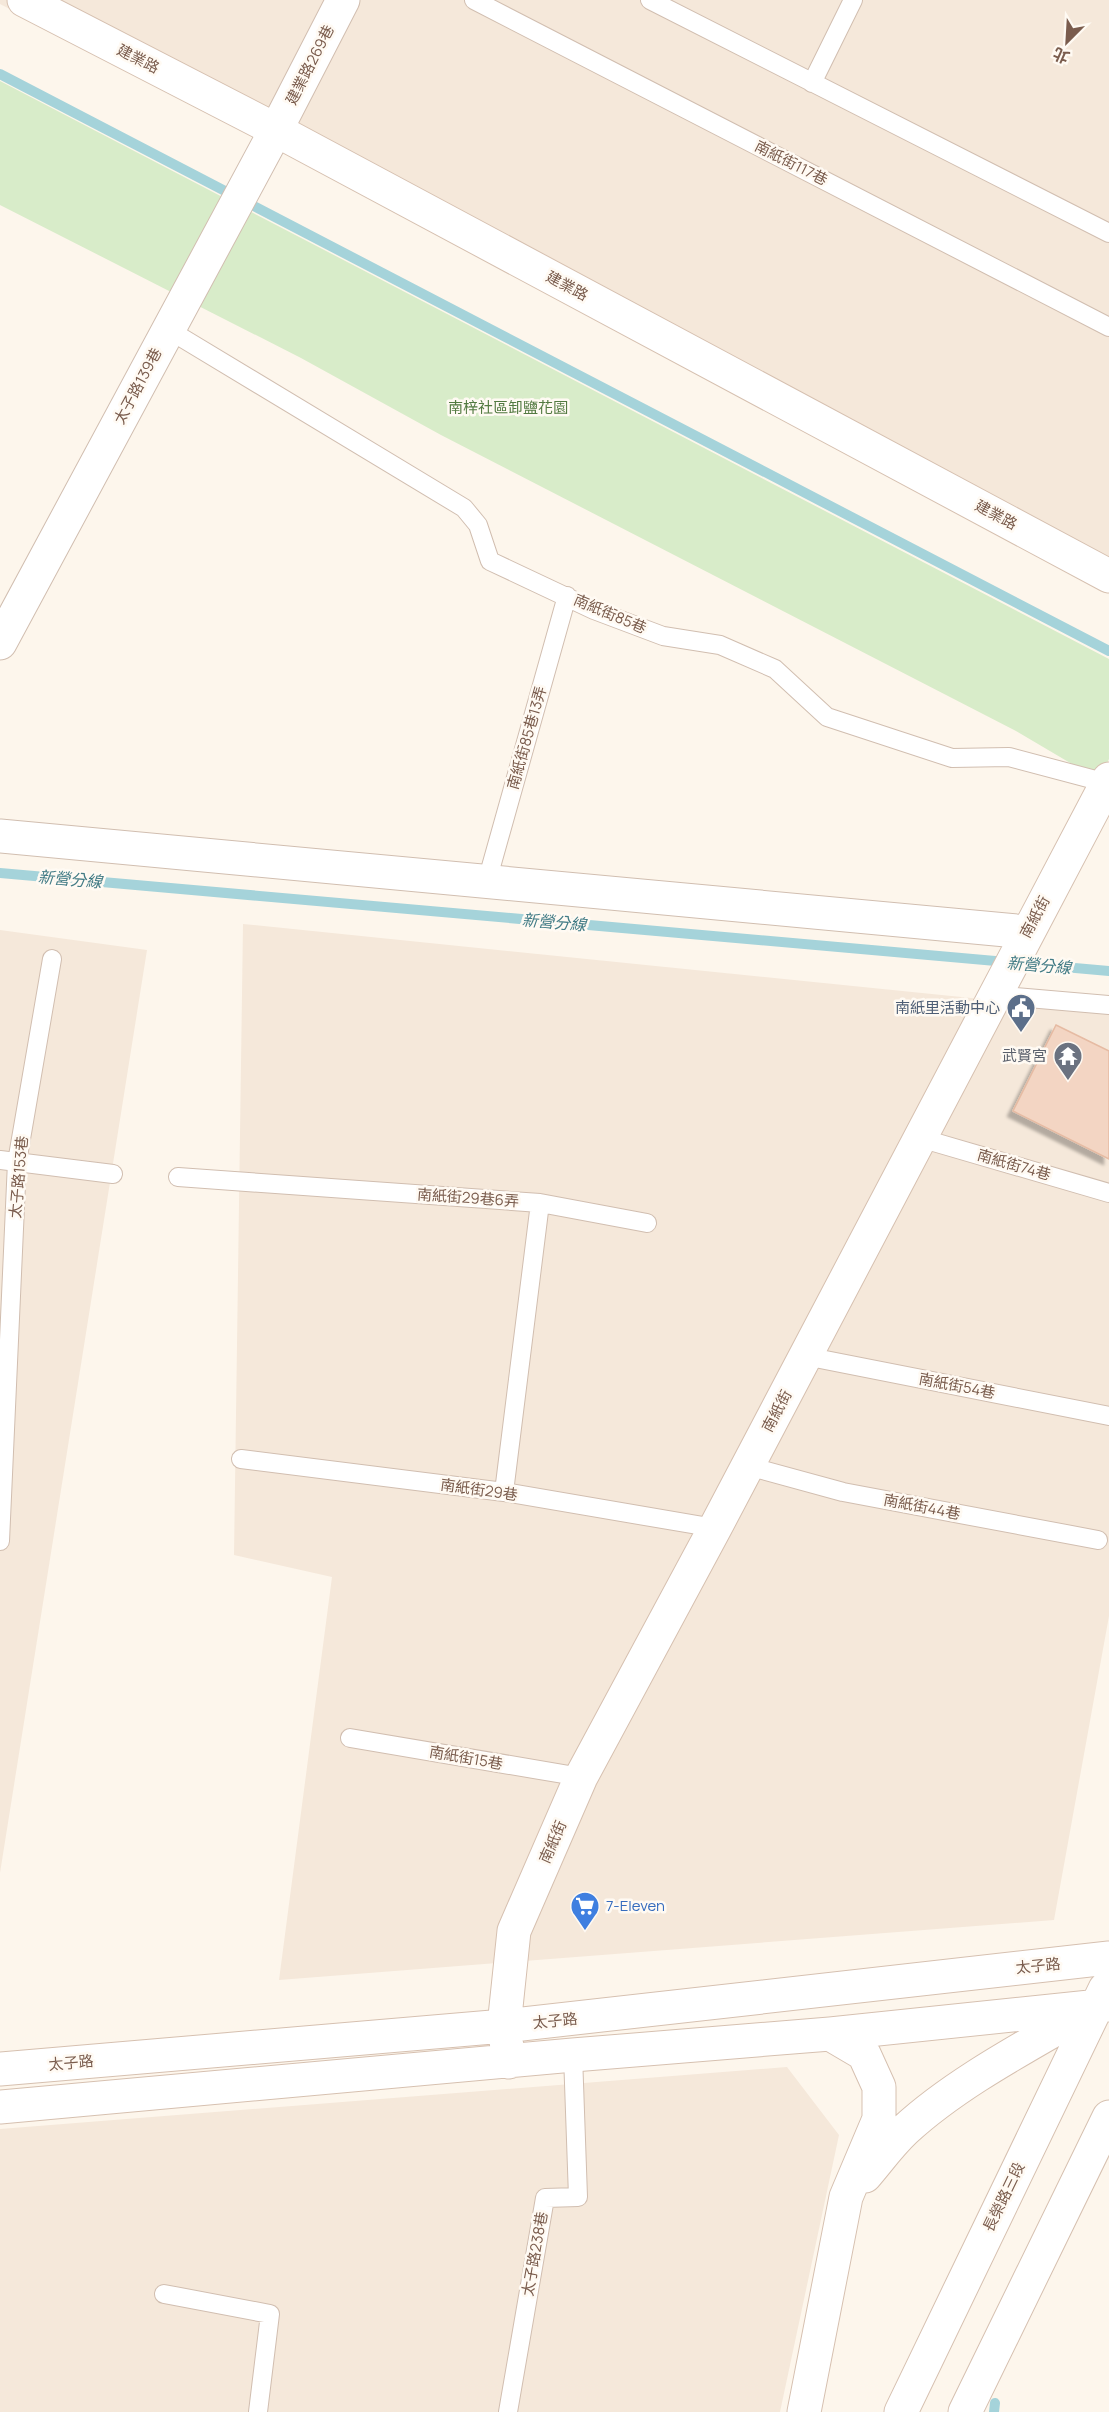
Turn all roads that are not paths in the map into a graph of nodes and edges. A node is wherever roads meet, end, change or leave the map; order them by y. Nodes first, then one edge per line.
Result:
1 (24, 0) edge
2 (343, 0) edge
3 (474, 0) edge
4 (650, 0) edge
5 (853, 0) edge
6 (812, 83) junction
7 (276, 130) junction
8 (1109, 233) edge
9 (1109, 327) edge
10 (169, 330) junction
11 (1109, 576) edge
12 (567, 596) junction
13 (0, 643) edge
14 (1108, 781) edge
15 (0, 836) edge
16 (487, 881) junction
17 (1027, 932) junction
18 (52, 959) dead end
19 (994, 995) junction
20 (1109, 1005) edge
21 (920, 1138) junction
22 (9, 1161) edge
23 (113, 1174) dead end
24 (178, 1177) dead end
25 (1109, 1193) edge
26 (540, 1203) junction
27 (647, 1223) dead end
28 (805, 1356) junction
29 (1109, 1416) edge
30 (241, 1459) dead end
31 (748, 1466) junction
32 (504, 1492) junction
33 (715, 1528) junction
34 (1098, 1540) dead end
35 (0, 1541) edge
36 (350, 1738) dead end
37 (581, 1777) junction
38 (1109, 1958) edge
39 (1105, 1998) edge
40 (504, 2026) junction
41 (831, 2034) junction
42 (573, 2055) junction
43 (509, 2062) junction
44 (0, 2069) edge
45 (0, 2107) edge
46 (1109, 2116) edge
47 (846, 2197) junction
48 (164, 2294) dead end
49 (258, 2412) edge
50 (508, 2412) edge
51 (804, 2412) edge
52 (901, 2412) edge
53 (965, 2412) edge

1 - 7 street, 建業路
2 - 7 street, 建業路269巷
3 - 9 lane, 南紙街117巷
4 - 6 lane
5 - 6 lane
6 - 8 lane
7 - 10 street, 太子路139巷
7 - 11 street, 建業路
10 - 12 lane, 南紙街85巷
10 - 13 street, 太子路139巷
12 - 14 lane, 南紙街85巷
12 - 16 lane, 南紙街85巷13弄
14 - 17 street, 南紙街
15 - 16 street
16 - 17 street
17 - 19 street, 南紙街
18 - 22 lane, 太子路153巷
19 - 20 lane
19 - 21 street, 南紙街
21 - 25 lane, 南紙街74巷
21 - 28 street, 南紙街
22 - 23 lane
22 - 35 lane, 太子路153巷
24 - 26 lane, 南紙街29巷6弄
26 - 27 lane
26 - 32 lane, 南紙街29巷6弄
28 - 29 lane, 南紙街54巷
28 - 31 street, 南紙街
30 - 32 lane, 南紙街29巷
31 - 33 street, 南紙街
31 - 34 lane, 南紙街44巷
32 - 33 lane, 南紙街29巷
33 - 37 street, 南紙街
36 - 37 lane, 南紙街15巷
37 - 40 street, 南紙街
38 - 40 street, 太子路
39 - 41 street
39 - 47 street
39 - 52 street, 長榮路三段
40 - 43 street, 南紙街
40 - 44 street, 太子路
41 - 42 street
41 - 47 street
42 - 43 street
42 - 50 lane, 太子路238巷
43 - 45 street
46 - 53 street
47 - 51 street
48 - 49 lane

